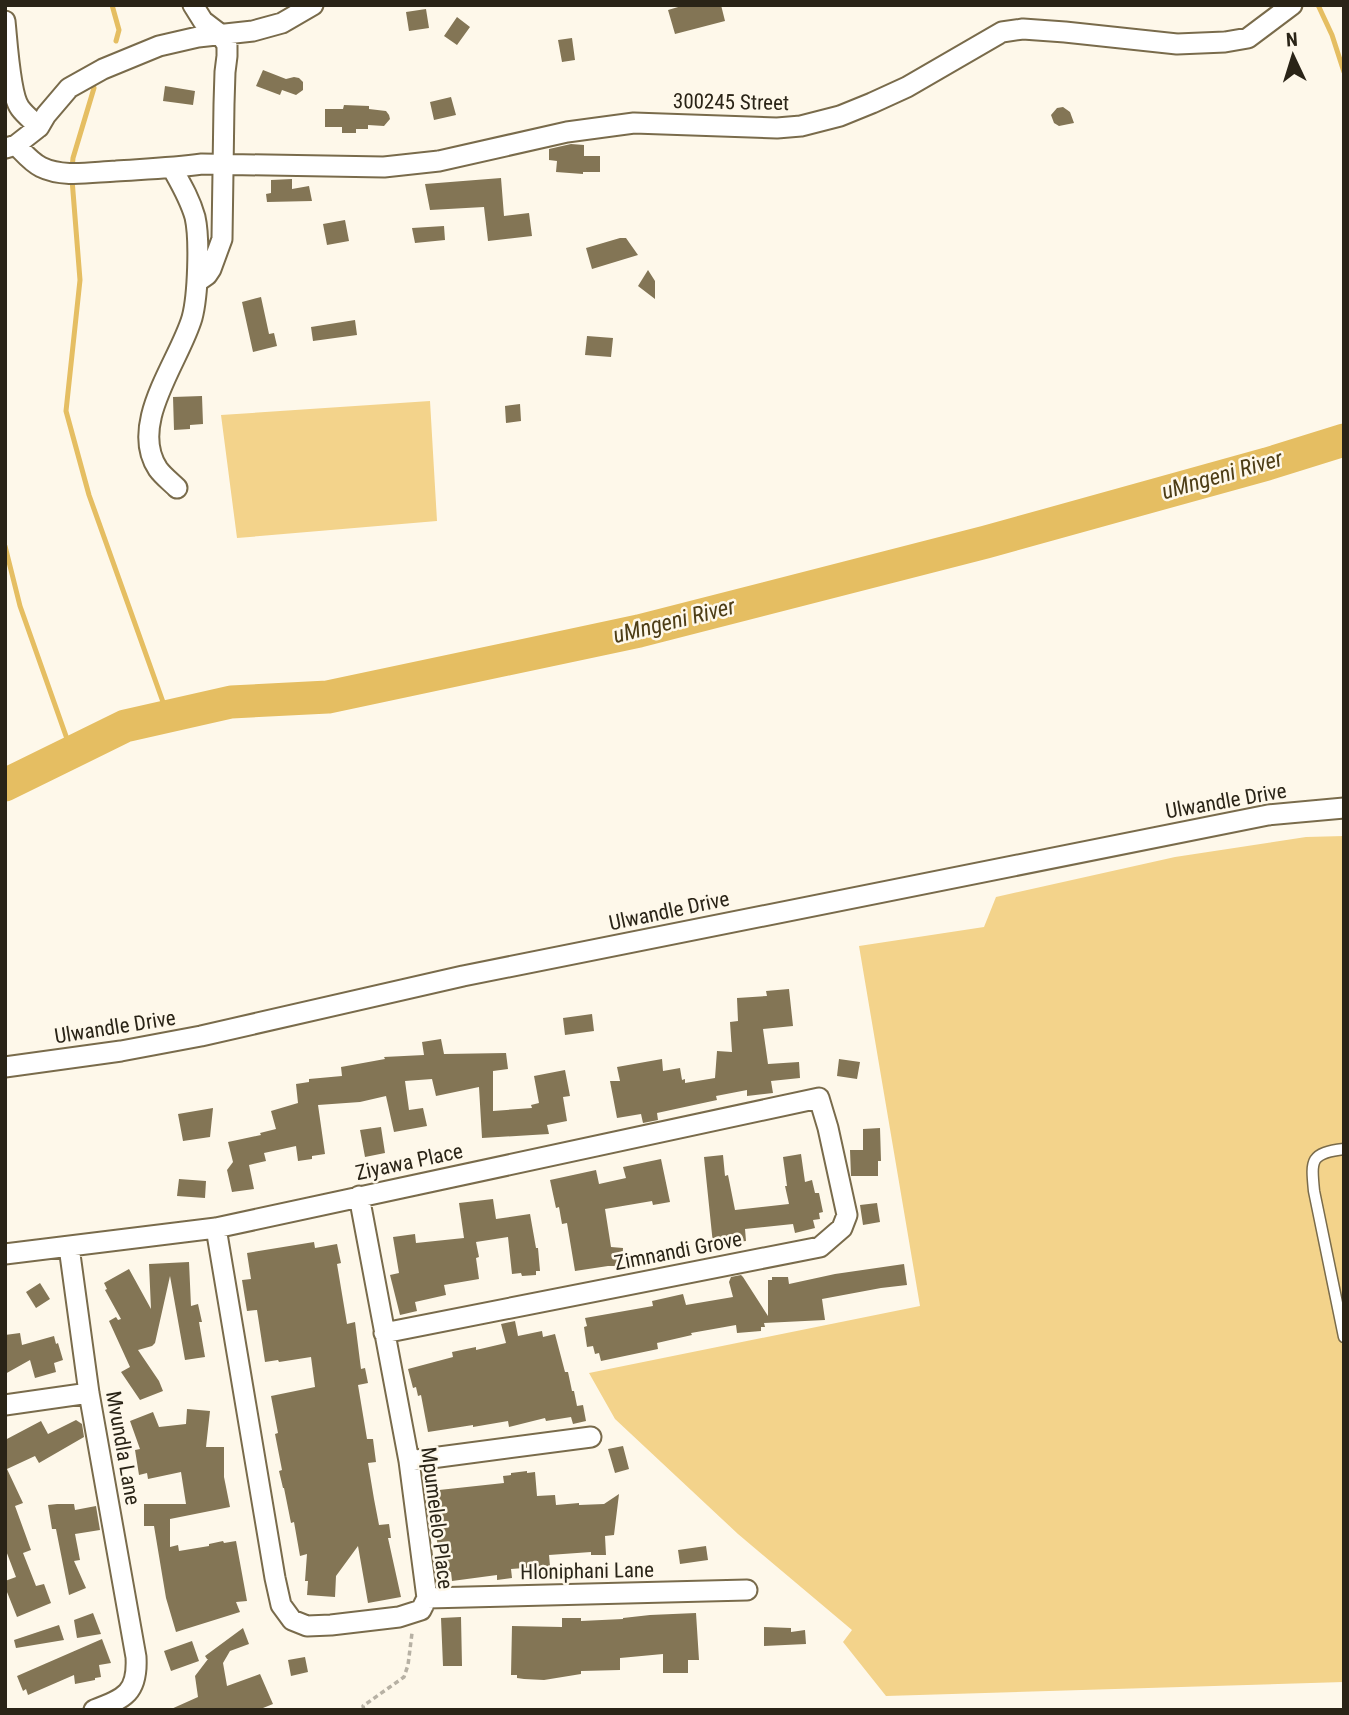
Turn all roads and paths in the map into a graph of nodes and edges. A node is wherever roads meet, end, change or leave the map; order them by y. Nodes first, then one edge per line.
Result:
1 (193, 5) edge
2 (313, 5) edge
3 (1292, 5) edge
4 (5, 21) edge
5 (220, 34) junction
6 (39, 127) junction
7 (11, 147) edge
8 (223, 165) junction
9 (173, 168) junction
10 (197, 282) junction
11 (177, 488) dead end
12 (1344, 808) edge
13 (5, 1067) edge
14 (819, 1097) joint
15 (1344, 1149) edge
16 (359, 1196) junction
17 (216, 1228) junction
18 (69, 1247) junction
19 (5, 1254) edge
20 (384, 1334) junction
21 (1344, 1337) edge
22 (89, 1393) junction
23 (5, 1405) edge
24 (592, 1437) dead end
25 (409, 1461) junction
26 (747, 1590) dead end
27 (421, 1605) junction
28 (94, 1710) edge
29 (364, 1710) edge

1 - 5 street
2 - 5 street
3 - 8 street, 300245 Street
4 - 6 street
5 - 6 street
5 - 8 street
6 - 7 street
7 - 9 street, 300245 Street
8 - 9 street, 300245 Street
8 - 10 street
9 - 10 street
10 - 11 street
12 - 13 street, Ulwandle Drive
14 - 16 street, Ziyawa Place
14 - 20 street, Zimnandi Grove
15 - 21 lane
16 - 17 street, Ziyawa Place
16 - 20 street, Mpumelelo Place
17 - 18 street, Ziyawa Place
17 - 27 street, Mpumelelo Place
18 - 19 street, Ziyawa Place
18 - 22 street, Mvundla Lane
20 - 25 street, Mpumelelo Place
22 - 23 street
22 - 28 street, Mvundla Lane
24 - 25 street
25 - 27 street, Mpumelelo Place
26 - 27 street, Hloniphani Lane
27 - 29 path

